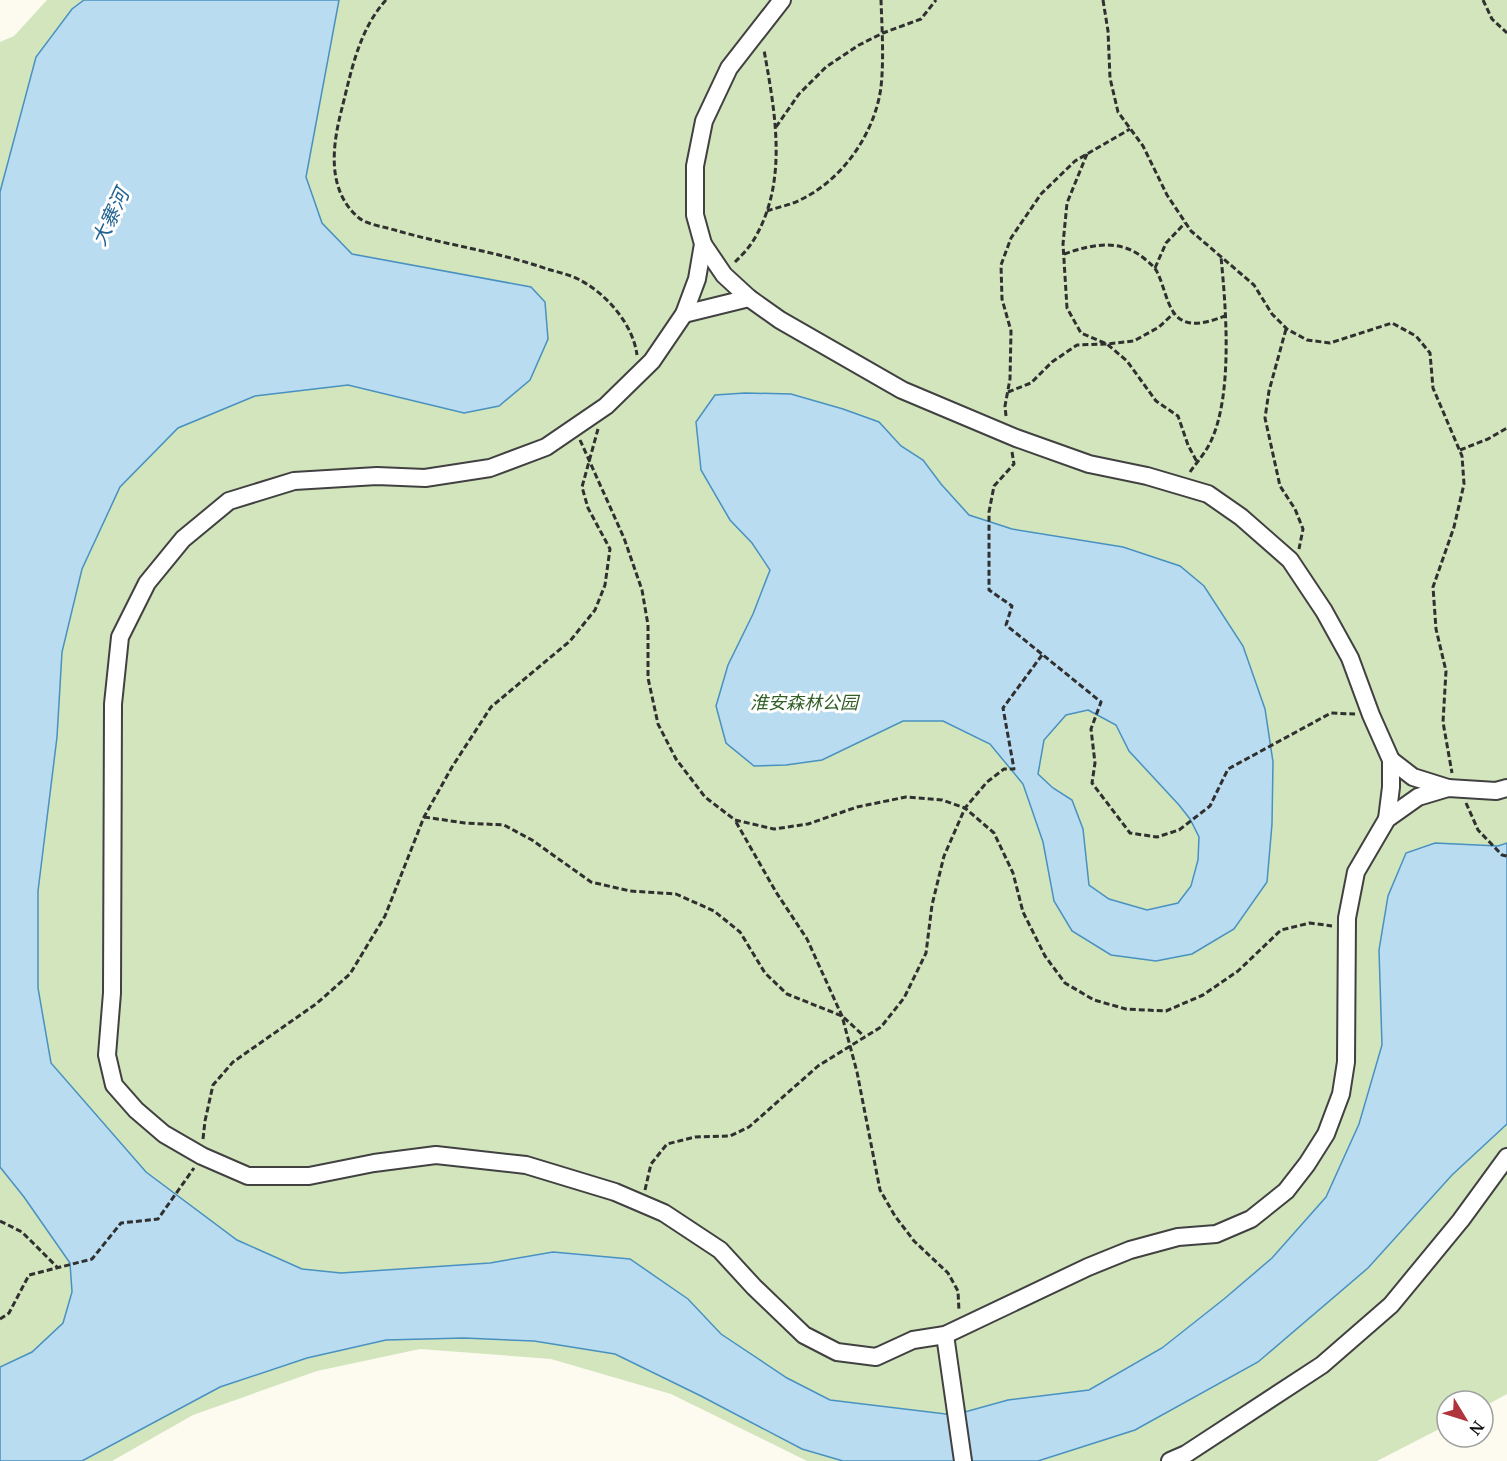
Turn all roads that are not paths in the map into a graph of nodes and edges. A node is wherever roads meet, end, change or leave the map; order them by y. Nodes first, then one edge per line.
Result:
1 (782, 0) edge
2 (703, 244) junction
3 (749, 298) junction
4 (684, 314) junction
5 (1391, 760) junction
6 (1454, 789) junction
7 (1507, 789) edge
8 (1387, 819) junction
9 (1507, 1157) edge
10 (945, 1335) junction
11 (963, 1461) edge
12 (1170, 1461) edge

1 - 2 street
2 - 3 street
2 - 4 street
3 - 4 street
3 - 5 street
4 - 10 street
5 - 6 street
5 - 8 street
6 - 7 street
6 - 8 street
8 - 10 street
9 - 12 street
10 - 11 street

